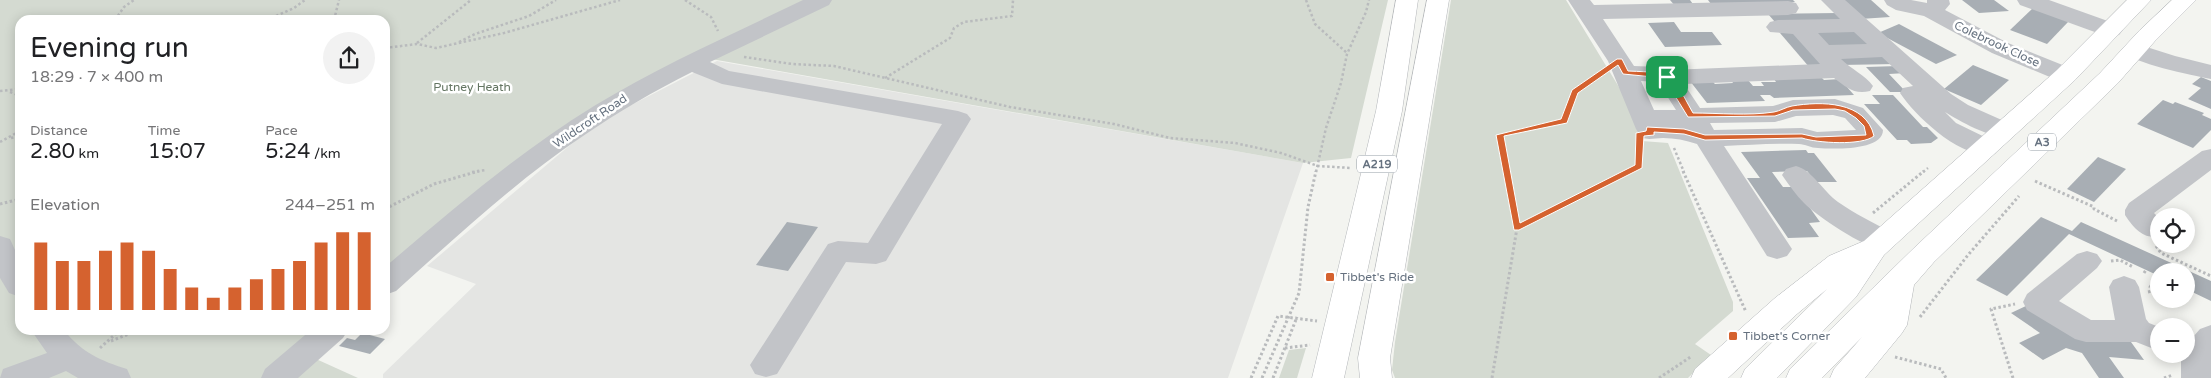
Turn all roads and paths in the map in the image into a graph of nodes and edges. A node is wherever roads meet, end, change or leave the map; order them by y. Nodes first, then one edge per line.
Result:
1 (134, 0) edge
2 (305, 0) edge
3 (339, 0) edge
4 (471, 0) edge
5 (556, 0) edge
6 (620, 0) edge
7 (685, 0) edge
8 (821, 0) edge
9 (1013, 0) edge
10 (1306, 0) edge
11 (1369, 0) edge
12 (1407, 0) edge
13 (1438, 0) edge
14 (1832, 0) edge
15 (1894, 0) edge
16 (2028, 0) edge
17 (2046, 0) edge
18 (2140, 0) edge
19 (2185, 0) edge
20 (1701, 5) edge
21 (1934, 5) edge
22 (1583, 6) edge
23 (118, 15) edge
24 (278, 15) edge
25 (335, 15) edge
26 (1789, 21) junction
27 (1851, 26) dead end
28 (2113, 28) junction
29 (456, 43) junction
30 (417, 44) junction
31 (390, 47) edge
32 (718, 50) junction
33 (2134, 50) junction
34 (1879, 51) dead end
35 (1822, 52) junction
36 (1347, 54) junction
37 (693, 63) junction
38 (1622, 67) junction
39 (1839, 71) junction
40 (2211, 72) edge
41 (2066, 75) junction
42 (1667, 77) junction
43 (885, 78) junction
44 (1861, 86) dead end
45 (15, 90) edge
46 (0, 91) edge
47 (7, 91) junction
48 (1912, 93) dead end
49 (15, 94) edge
50 (1775, 114) junction
51 (1691, 116) junction
52 (1648, 126) junction
53 (15, 134) edge
54 (1790, 136) junction
55 (15, 137) edge
56 (1705, 138) junction
57 (1995, 139) junction
58 (6, 140) junction
59 (0, 142) edge
60 (2211, 157) edge
61 (525, 166) junction
62 (1318, 166) junction
63 (1929, 167) dead end
64 (1351, 168) dead end
65 (1796, 174) dead end
66 (2041, 174) dead end
67 (2035, 181) junction
68 (2029, 186) dead end
69 (2023, 193) dead end
70 (15, 200) edge
71 (0, 204) edge
72 (390, 206) edge
73 (1516, 228) junction
74 (2150, 231) edge
75 (2150, 236) edge
76 (1871, 238) junction
77 (1777, 249) dead end
78 (2158, 253) edge
79 (2176, 253) edge
80 (2158, 257) dead end
81 (2, 258) edge
82 (2087, 261) dead end
83 (2131, 270) dead end
84 (2211, 276) edge
85 (15, 278) edge
86 (390, 280) edge
87 (1899, 284) junction
88 (2038, 302) junction
89 (1748, 315) dead end
90 (1290, 316) junction
91 (1297, 317) junction
92 (1917, 320) dead end
93 (1318, 321) dead end
94 (50, 335) edge
95 (126, 335) edge
96 (326, 335) edge
97 (2148, 335) edge
98 (108, 342) dead end
99 (1313, 345) dead end
100 (1285, 348) junction
101 (1894, 357) dead end
102 (68, 358) junction
103 (766, 366) dead end
104 (1700, 366) edge
105 (15, 378) edge
106 (115, 378) edge
107 (276, 378) edge
108 (1252, 378) edge
109 (1262, 378) edge
110 (1273, 378) edge
111 (1328, 378) edge
112 (1376, 378) edge
113 (1492, 378) edge
114 (1659, 378) edge
115 (1757, 378) edge
116 (1802, 378) edge
117 (1846, 378) edge
118 (1946, 378) edge
119 (2013, 378) edge

1 - 23 path
2 - 24 path
3 - 25 path
4 - 30 path
5 - 29 path
6 - 29 path
7 - 32 path
8 - 32 street, Wildcroft Road
9 - 43 path
10 - 36 path
11 - 36 path
12 - 111 main road, A219
13 - 112 main road, A219
14 - 57 street
15 - 21 street, Colebrook Close
16 - 28 street
17 - 28 street
18 - 28 main road, A3
19 - 33 main road, A3
20 - 22 street
20 - 26 street
21 - 41 street, Colebrook Close
22 - 38 street
26 - 27 street
26 - 35 street
28 - 41 main road, A3
29 - 30 path
30 - 31 path
32 - 37 street, Wildcroft Road
32 - 43 path
33 - 40 street
33 - 87 main road, A3
34 - 35 street
35 - 39 street
36 - 62 path
37 - 61 street, Wildcroft Road
37 - 103 street
38 - 42 street
38 - 52 street
38 - 73 path
39 - 42 street
39 - 44 street
41 - 57 main road, A3
42 - 51 street
43 - 62 path
45 - 47 path
46 - 47 path
47 - 49 path
48 - 57 street
50 - 51 street
50 - 54 street
50 - 54 street
51 - 52 street
51 - 56 street
52 - 56 street
52 - 73 path
52 - 89 path
53 - 58 path
54 - 56 street
55 - 58 path
56 - 77 street
57 - 76 main road, A3
58 - 59 path
60 - 74 street
61 - 72 path
61 - 86 street, Wildcroft Road
62 - 64 path
62 - 90 path
63 - 76 path
65 - 76 street
66 - 67 path
67 - 68 path
67 - 75 path
69 - 92 path
70 - 71 path
73 - 113 path
76 - 104 main road, A3
76 - 115 main road, A3
78 - 80 path
79 - 84 path
81 - 85 street
82 - 88 street
83 - 97 street
87 - 116 main road, A3
87 - 117 main road, A3
88 - 97 street
88 - 119 path
90 - 91 path
90 - 108 path
90 - 109 path
91 - 93 path
91 - 100 path
94 - 102 street
95 - 98 path
96 - 107 street
99 - 100 path
100 - 110 path
101 - 118 path
102 - 105 street
102 - 106 street
104 - 114 path

